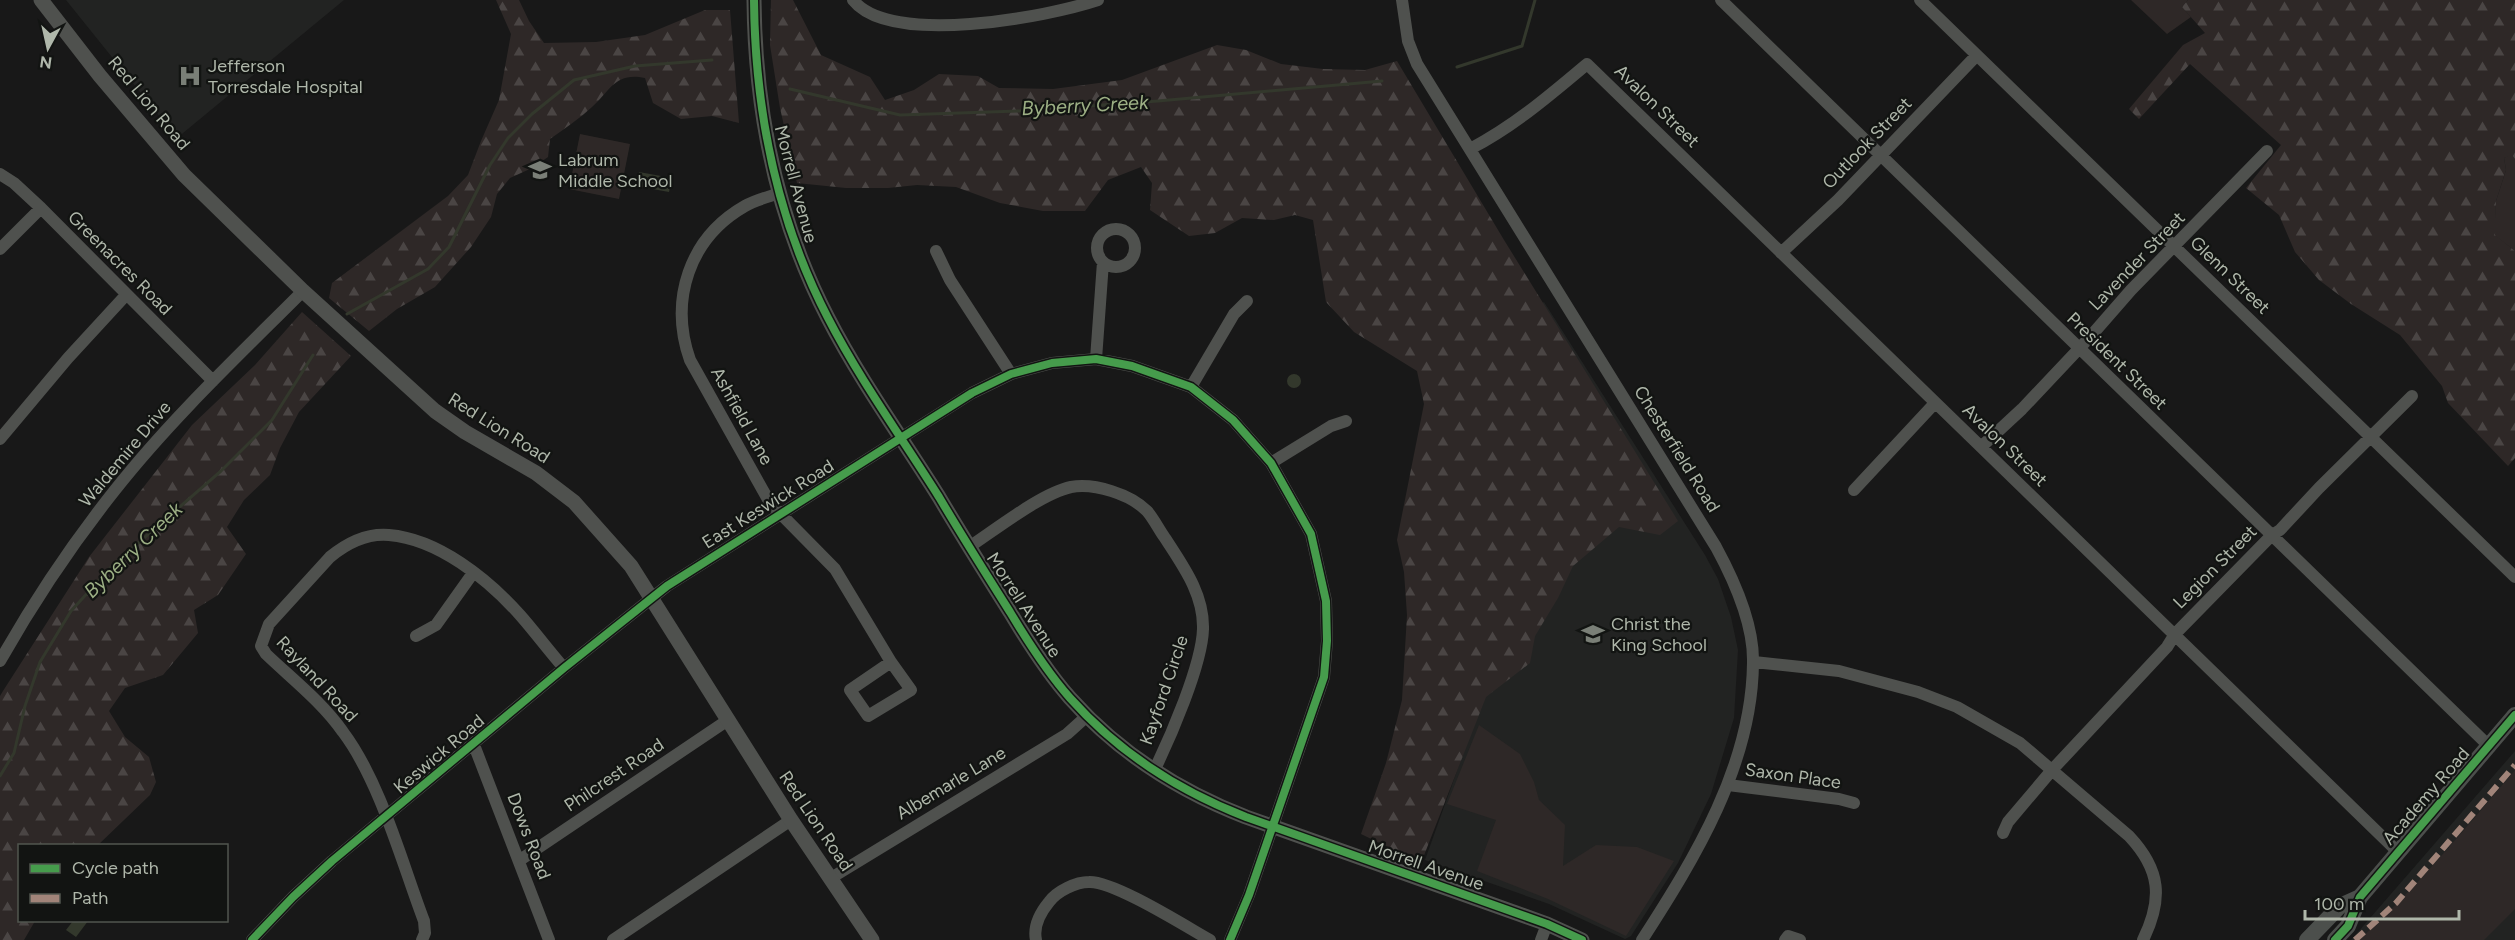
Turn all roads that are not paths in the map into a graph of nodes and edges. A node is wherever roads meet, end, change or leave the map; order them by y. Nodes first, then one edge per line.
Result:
1 (41, 0) edge
2 (754, 0) edge
3 (853, 0) edge
4 (1098, 0) edge
5 (1402, 0) edge
6 (1721, 0) edge
7 (1920, 0) edge
8 (1977, 55) junction
9 (1470, 149) junction
10 (2267, 151) dead end
11 (1879, 155) junction
12 (0, 174) edge
13 (780, 193) junction
14 (40, 208) junction
15 (2175, 247) junction
16 (0, 249) edge
17 (936, 251) dead end
18 (1781, 253) junction
19 (1103, 262) dead end
20 (303, 291) junction
21 (126, 295) junction
22 (1247, 301) dead end
23 (2078, 348) junction
24 (1096, 359) junction
25 (1011, 374) junction
26 (213, 381) junction
27 (1191, 387) junction
28 (2412, 396) dead end
29 (1935, 403) junction
30 (1346, 421) dead end
31 (2370, 436) junction
32 (902, 438) junction
33 (0, 439) edge
34 (1981, 447) junction
35 (1271, 463) junction
36 (1854, 490) dead end
37 (780, 515) junction
38 (2272, 535) junction
39 (969, 548) junction
40 (473, 573) junction
41 (2515, 577) edge
42 (651, 598) junction
43 (2175, 634) junction
44 (416, 636) dead end
45 (0, 661) edge
46 (891, 662) junction
47 (1754, 662) junction
48 (564, 668) junction
49 (2515, 715) edge
50 (1087, 716) junction
51 (728, 720) junction
52 (474, 745) junction
53 (2490, 747) junction
54 (2052, 770) junction
55 (1154, 771) junction
56 (1728, 785) junction
57 (1854, 803) dead end
58 (386, 818) junction
59 (791, 820) junction
60 (1272, 827) junction
61 (2002, 833) dead end
62 (2398, 852) junction
63 (520, 860) junction
64 (831, 878) junction
65 (2360, 897) junction
66 (1547, 924) junction
67 (252, 940) edge
68 (422, 940) edge
69 (549, 940) edge
70 (613, 940) edge
71 (872, 940) edge
72 (1036, 940) edge
73 (1210, 940) edge
74 (1230, 940) edge
75 (1541, 940) edge
76 (1582, 940) edge
77 (1642, 940) edge
78 (1785, 940) edge
79 (1800, 940) edge
80 (2143, 940) edge
81 (2307, 940) edge
82 (2335, 940) edge

1 - 20 street, Red Lion Road
2 - 13 street, Morrell Avenue
3 - 4 street
5 - 9 street, Chesterfield Road
6 - 11 street, President Street
7 - 8 street, Glenn Street
8 - 11 street, Outlook Street
8 - 15 street, Glenn Street
9 - 18 street, Avalon Street
9 - 47 street, Chesterfield Road
10 - 15 street, Lavender Street
11 - 18 street, Outlook Street
11 - 23 street, President Street
12 - 14 street, Greenacres Road
13 - 32 street, Morrell Avenue
13 - 37 street, Ashfield Lane
14 - 16 street
14 - 21 street, Greenacres Road
15 - 23 street, Lavender Street
15 - 31 street, Glenn Street
17 - 25 street
18 - 29 street, Avalon Street
19 - 24 street
20 - 26 street, Waldemire Drive
20 - 42 street, Red Lion Road
21 - 26 street, Greenacres Road
21 - 33 street
22 - 27 street
23 - 34 street, Lavender Street
23 - 38 street, President Street
24 - 25 street, East Keswick Road
24 - 27 street, East Keswick Road
25 - 32 street, East Keswick Road
26 - 45 street, Waldemire Drive
27 - 35 street, East Keswick Road
28 - 31 street, Legion Street
29 - 34 street, Avalon Street
29 - 36 street
30 - 35 street
31 - 38 street, Legion Street
31 - 41 street, Glenn Street
32 - 37 street, East Keswick Road
32 - 39 street, Morrell Avenue
34 - 43 street, Avalon Street
35 - 60 street, East Keswick Road
37 - 42 street, East Keswick Road
37 - 46 street, Ashfield Lane
38 - 43 street, Legion Street
38 - 53 street, President Street
39 - 50 street, Morrell Avenue
39 - 55 street, Kayford Circle
40 - 44 street
40 - 48 street
40 - 58 street, Rayland Road
42 - 48 street, Keswick Road
42 - 51 street, Red Lion Road
43 - 54 street, Legion Street
43 - 62 street, Avalon Street
46 - 46 street, Ashfield Lane
47 - 54 street
47 - 56 street, Chesterfield Road
48 - 52 street, Keswick Road
49 - 53 main road, Academy Road
50 - 55 street, Morrell Avenue
50 - 64 street, Albemarle Lane
51 - 59 street, Red Lion Road
51 - 63 street, Philcrest Road
52 - 58 street, Keswick Road
52 - 63 street, Dows Road
53 - 62 main road, Academy Road
54 - 61 street, Legion Street
54 - 80 street
55 - 60 street, Morrell Avenue
56 - 57 street, Saxon Place
56 - 77 street, Chesterfield Road
58 - 67 street, Keswick Road
58 - 68 street, Rayland Road
59 - 64 street, Red Lion Road
59 - 70 street
60 - 66 street, Morrell Avenue
60 - 74 street, East Keswick Road
62 - 65 main road, Academy Road
63 - 69 street, Dows Road
64 - 71 street, Red Lion Road
65 - 81 main road, Academy Road
65 - 82 main road, Academy Road
66 - 75 street
66 - 76 street, Morrell Avenue
72 - 73 street
78 - 79 street

